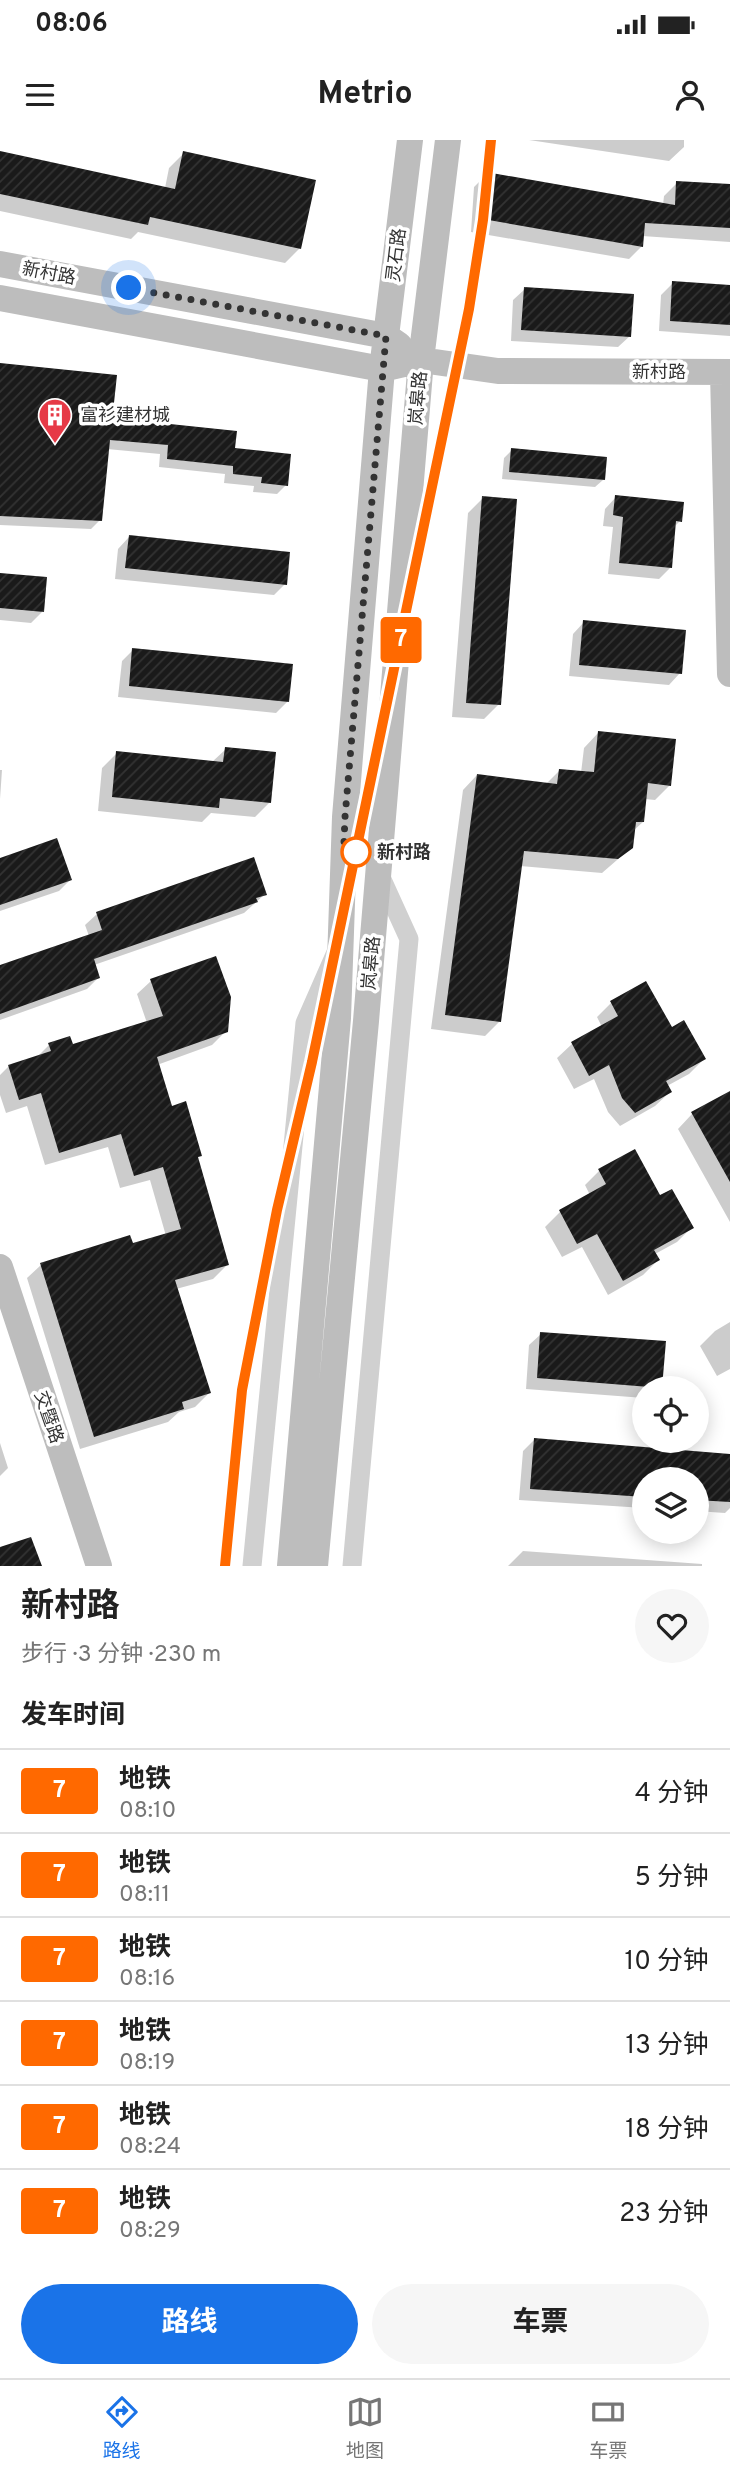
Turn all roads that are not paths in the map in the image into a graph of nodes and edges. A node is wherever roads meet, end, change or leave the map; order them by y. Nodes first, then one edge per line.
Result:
1 (410, 140) edge
2 (448, 140) edge
3 (0, 264) edge
4 (0, 298) edge
5 (386, 336) junction
6 (421, 360) junction
7 (382, 369) junction
8 (727, 372) edge
9 (730, 674) edge
10 (378, 872) junction
11 (340, 942) junction
12 (0, 1267) edge
13 (305, 1538) junction
14 (99, 1566) edge
15 (252, 1566) edge
16 (290, 1566) edge
17 (315, 1566) edge
18 (352, 1566) edge

1 - 5 main road, 灵石路
2 - 6 main road
3 - 5 main road, 新村路
4 - 7 main road, 新村路
5 - 6 main road, 新村路
5 - 7 main road, 灵石路
6 - 7 main road, 新村路
6 - 8 main road, 新村路
6 - 10 main road, 岚皋路
7 - 11 main road, 岚皋路
8 - 9 main road
10 - 13 main road, 岚皋路
10 - 18 street
11 - 13 main road, 岚皋路
11 - 15 street
12 - 14 main road, 交暨路
13 - 16 main road, 岚皋路
13 - 17 main road, 岚皋路

